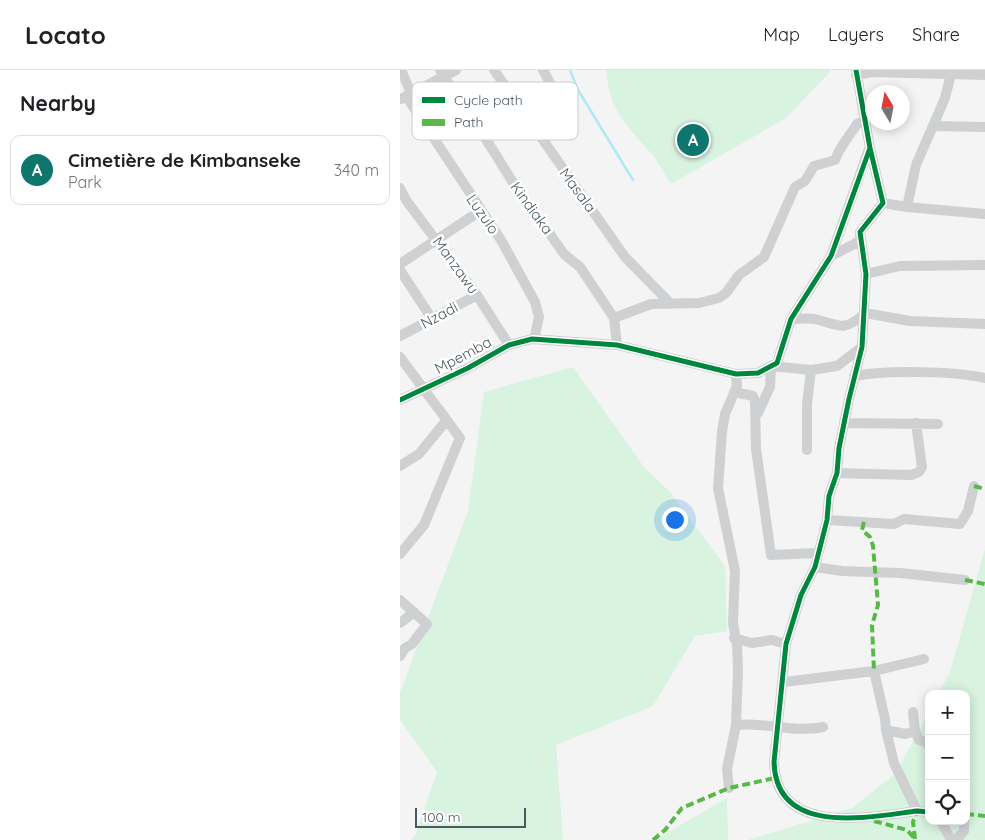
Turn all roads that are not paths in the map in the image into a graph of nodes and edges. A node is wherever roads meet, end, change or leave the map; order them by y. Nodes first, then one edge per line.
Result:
1 (401, 70) edge
2 (456, 70) edge
3 (494, 70) edge
4 (543, 70) edge
5 (856, 72) edge
6 (952, 72) edge
7 (442, 73) edge
8 (985, 75) edge
9 (428, 82) edge
10 (503, 82) edge
11 (549, 82) edge
12 (406, 96) edge
13 (865, 121) joint
14 (933, 126) junction
15 (985, 128) edge
16 (867, 130) edge
17 (434, 140) edge
18 (486, 140) edge
19 (544, 140) edge
20 (870, 148) junction
21 (400, 188) edge
22 (403, 201) edge
23 (883, 203) junction
24 (907, 207) junction
25 (480, 212) junction
26 (985, 214) edge
27 (860, 232) junction
28 (437, 240) junction
29 (830, 256) junction
30 (400, 264) edge
31 (985, 265) edge
32 (400, 270) edge
33 (866, 274) junction
34 (478, 295) junction
35 (670, 304) junction
36 (865, 313) junction
37 (614, 318) junction
38 (432, 319) junction
39 (791, 319) junction
40 (985, 324) edge
41 (400, 336) edge
42 (539, 339) junction
43 (509, 345) junction
44 (618, 345) junction
45 (862, 347) junction
46 (400, 357) edge
47 (771, 366) junction
48 (811, 370) junction
49 (736, 374) junction
50 (854, 376) junction
51 (985, 378) edge
52 (423, 390) junction
53 (734, 392) junction
54 (400, 400) edge
55 (757, 414) junction
56 (446, 421) junction
57 (844, 423) junction
58 (916, 423) junction
59 (938, 424) dead end
60 (807, 450) dead end
61 (400, 466) edge
62 (837, 473) junction
63 (974, 486) dead end
64 (827, 520) junction
65 (401, 552) edge
66 (817, 552) junction
67 (815, 567) junction
68 (965, 580) dead end
69 (400, 600) edge
70 (414, 612) junction
71 (400, 623) edge
72 (734, 638) junction
73 (786, 644) junction
74 (400, 656) edge
75 (924, 659) dead end
76 (874, 671) junction
77 (784, 682) junction
78 (913, 712) dead end
79 (736, 725) junction
80 (779, 726) junction
81 (823, 727) dead end
82 (886, 730) junction
83 (915, 731) junction
84 (925, 742) edge
85 (729, 788) dead end
86 (918, 811) junction
87 (925, 812) edge
88 (943, 825) edge
89 (964, 825) edge
90 (951, 840) edge
91 (956, 840) edge

1 - 12 street, Luzulo
2 - 7 street
3 - 10 street, Masala
4 - 11 street
5 - 6 street
5 - 13 street
6 - 8 street
6 - 14 street
7 - 9 street
13 - 35 street
14 - 15 street
14 - 24 street
16 - 20 street
17 - 25 street, Luzulo
18 - 37 street, Kindiaka
19 - 35 street, Masala
20 - 23 street
20 - 29 street
21 - 22 street, Manzawu
22 - 28 street, Manzawu
23 - 24 street
23 - 27 street
24 - 26 street
25 - 28 street
25 - 42 street, Luzulo
27 - 29 street
27 - 33 street
28 - 30 street
28 - 34 street, Manzawu
29 - 39 street
31 - 33 street
32 - 38 street
33 - 36 street
34 - 38 street, Nzadi
34 - 43 street, Manzawu
35 - 37 street
36 - 39 street
36 - 40 street
36 - 45 street
37 - 44 street, Kindiaka
38 - 41 street, Nzadi
39 - 47 street
42 - 43 street, Mpemba
42 - 44 street, Mpemba
43 - 52 street, Mpemba
44 - 49 street, Mpemba
45 - 48 street
45 - 50 street
46 - 52 street
47 - 48 street
47 - 49 street, Mpemba
47 - 55 street
48 - 60 street
49 - 53 street
50 - 51 street
50 - 57 street
52 - 54 street, Mpemba
52 - 56 street
53 - 55 street
53 - 72 street
55 - 66 street
56 - 61 street
56 - 65 street
57 - 58 street
57 - 62 street
58 - 59 street
58 - 62 street
62 - 64 street
63 - 64 street
64 - 66 street
66 - 67 street
67 - 68 street
67 - 73 street
69 - 70 street
70 - 71 street
70 - 74 street
72 - 73 street
72 - 79 street
73 - 77 street
75 - 76 street
76 - 77 street
76 - 82 street
77 - 80 street
78 - 83 street
79 - 80 street
79 - 85 street
80 - 81 street
80 - 86 street
82 - 83 street
82 - 86 street
83 - 84 street
86 - 87 street
88 - 90 street
89 - 91 street

